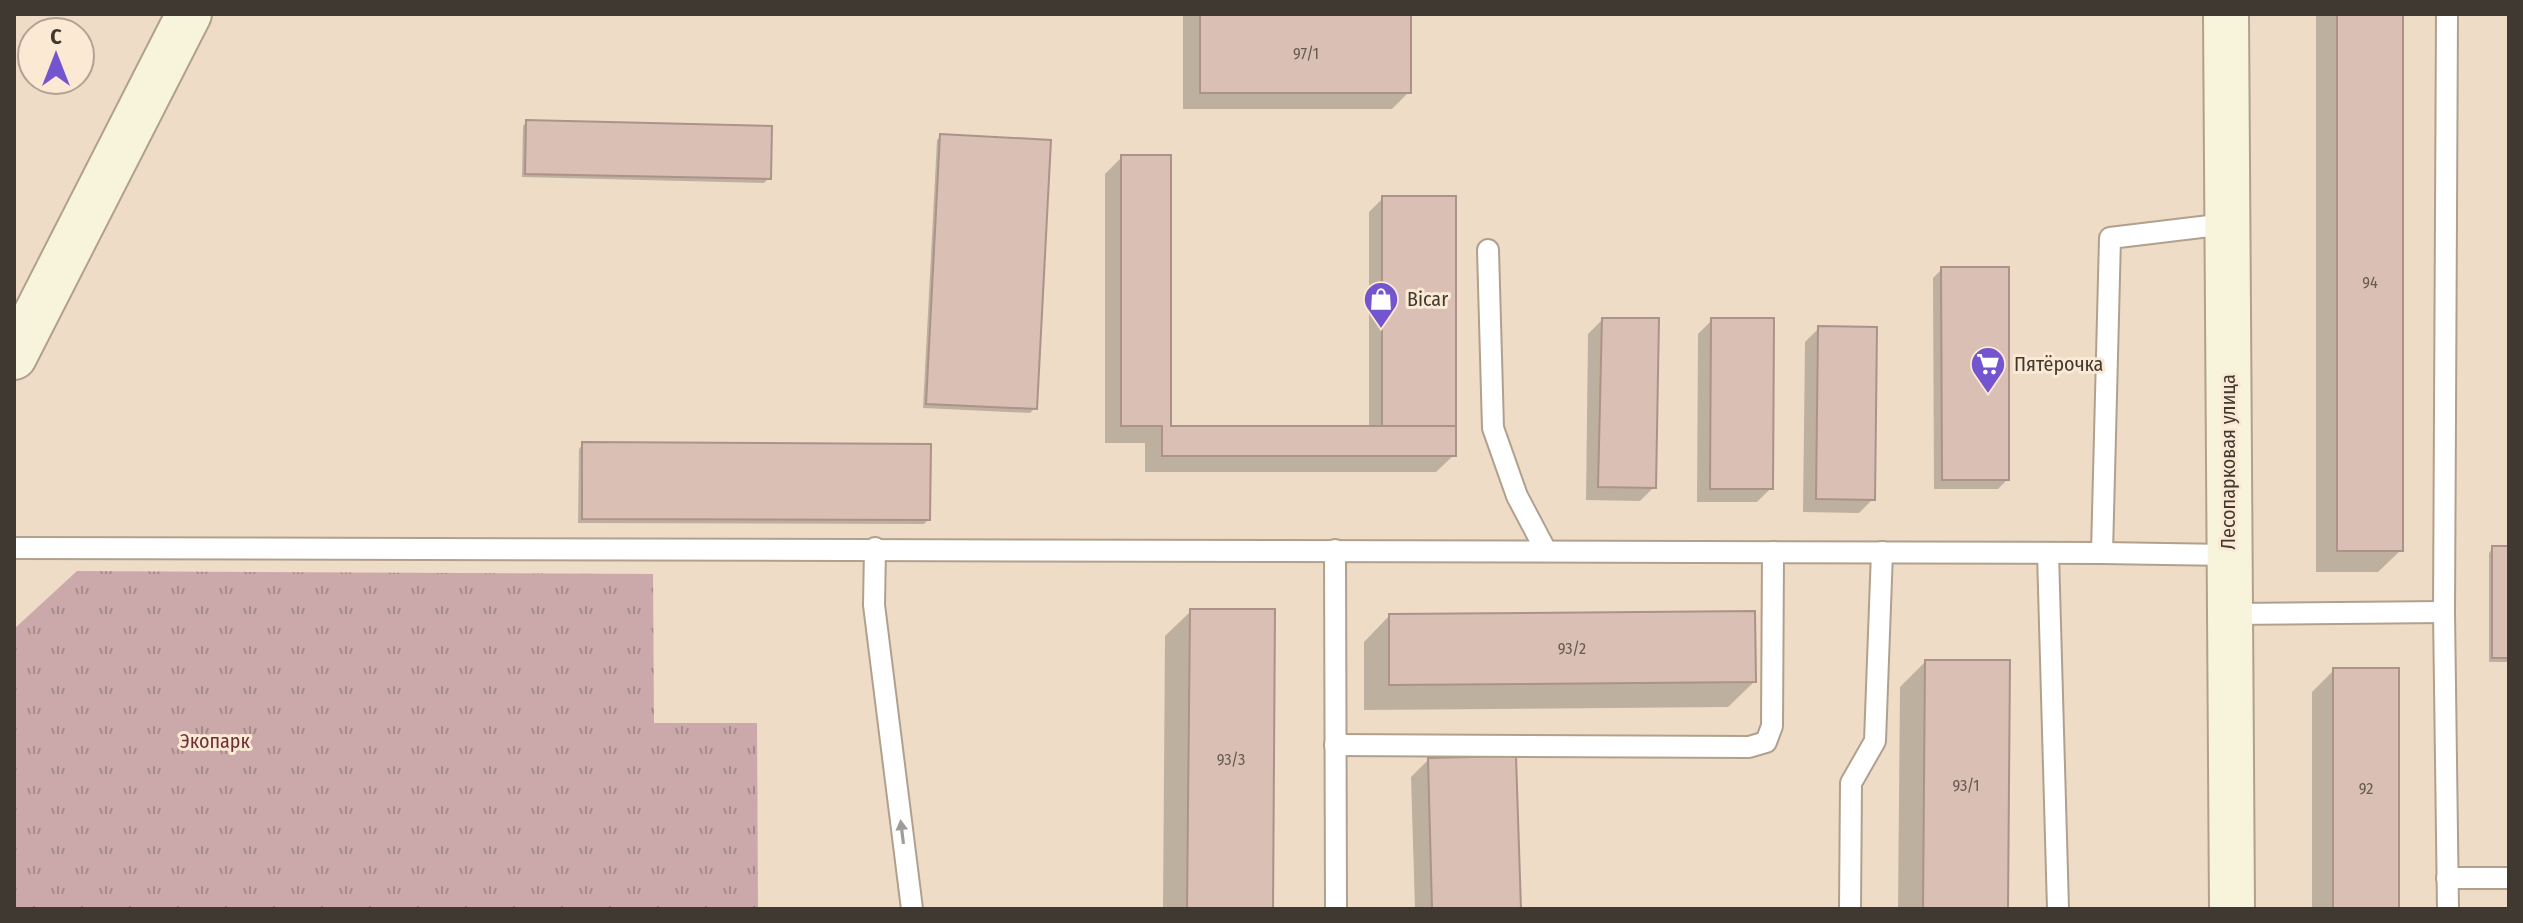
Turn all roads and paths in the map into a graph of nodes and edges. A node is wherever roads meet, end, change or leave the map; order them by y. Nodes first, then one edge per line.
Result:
1 (189, 14) edge
2 (2226, 14) edge
3 (2447, 14) edge
4 (2226, 224) junction
5 (1488, 250) dead end
6 (14, 357) edge
7 (14, 548) edge
8 (875, 548) junction
9 (1335, 550) junction
10 (1546, 551) junction
11 (1773, 552) junction
12 (1882, 552) junction
13 (2048, 553) junction
14 (2102, 553) junction
15 (2228, 555) junction
16 (2444, 612) junction
17 (2231, 614) junction
18 (1335, 745) junction
19 (2447, 878) junction
20 (2509, 878) edge
21 (912, 909) edge
22 (1336, 909) edge
23 (1850, 909) edge
24 (2058, 909) edge
25 (2232, 909) edge
26 (2448, 909) edge

1 - 6 main road
2 - 4 main road, Лесопарковая улица
3 - 16 lane
4 - 14 lane
4 - 15 main road, Лесопарковая улица
5 - 10 lane
7 - 8 lane
8 - 9 lane
21 -> 8 lane
9 - 10 lane
9 - 18 lane
10 - 11 lane
11 - 12 lane
11 - 18 lane
12 - 13 lane
12 - 23 lane
13 - 14 lane
13 - 24 lane
14 - 15 lane
15 - 17 main road, Лесопарковая улица
16 - 17 lane
16 - 19 lane
17 - 25 main road, Лесопарковая улица
18 - 22 lane
19 - 20 lane
19 - 26 lane

